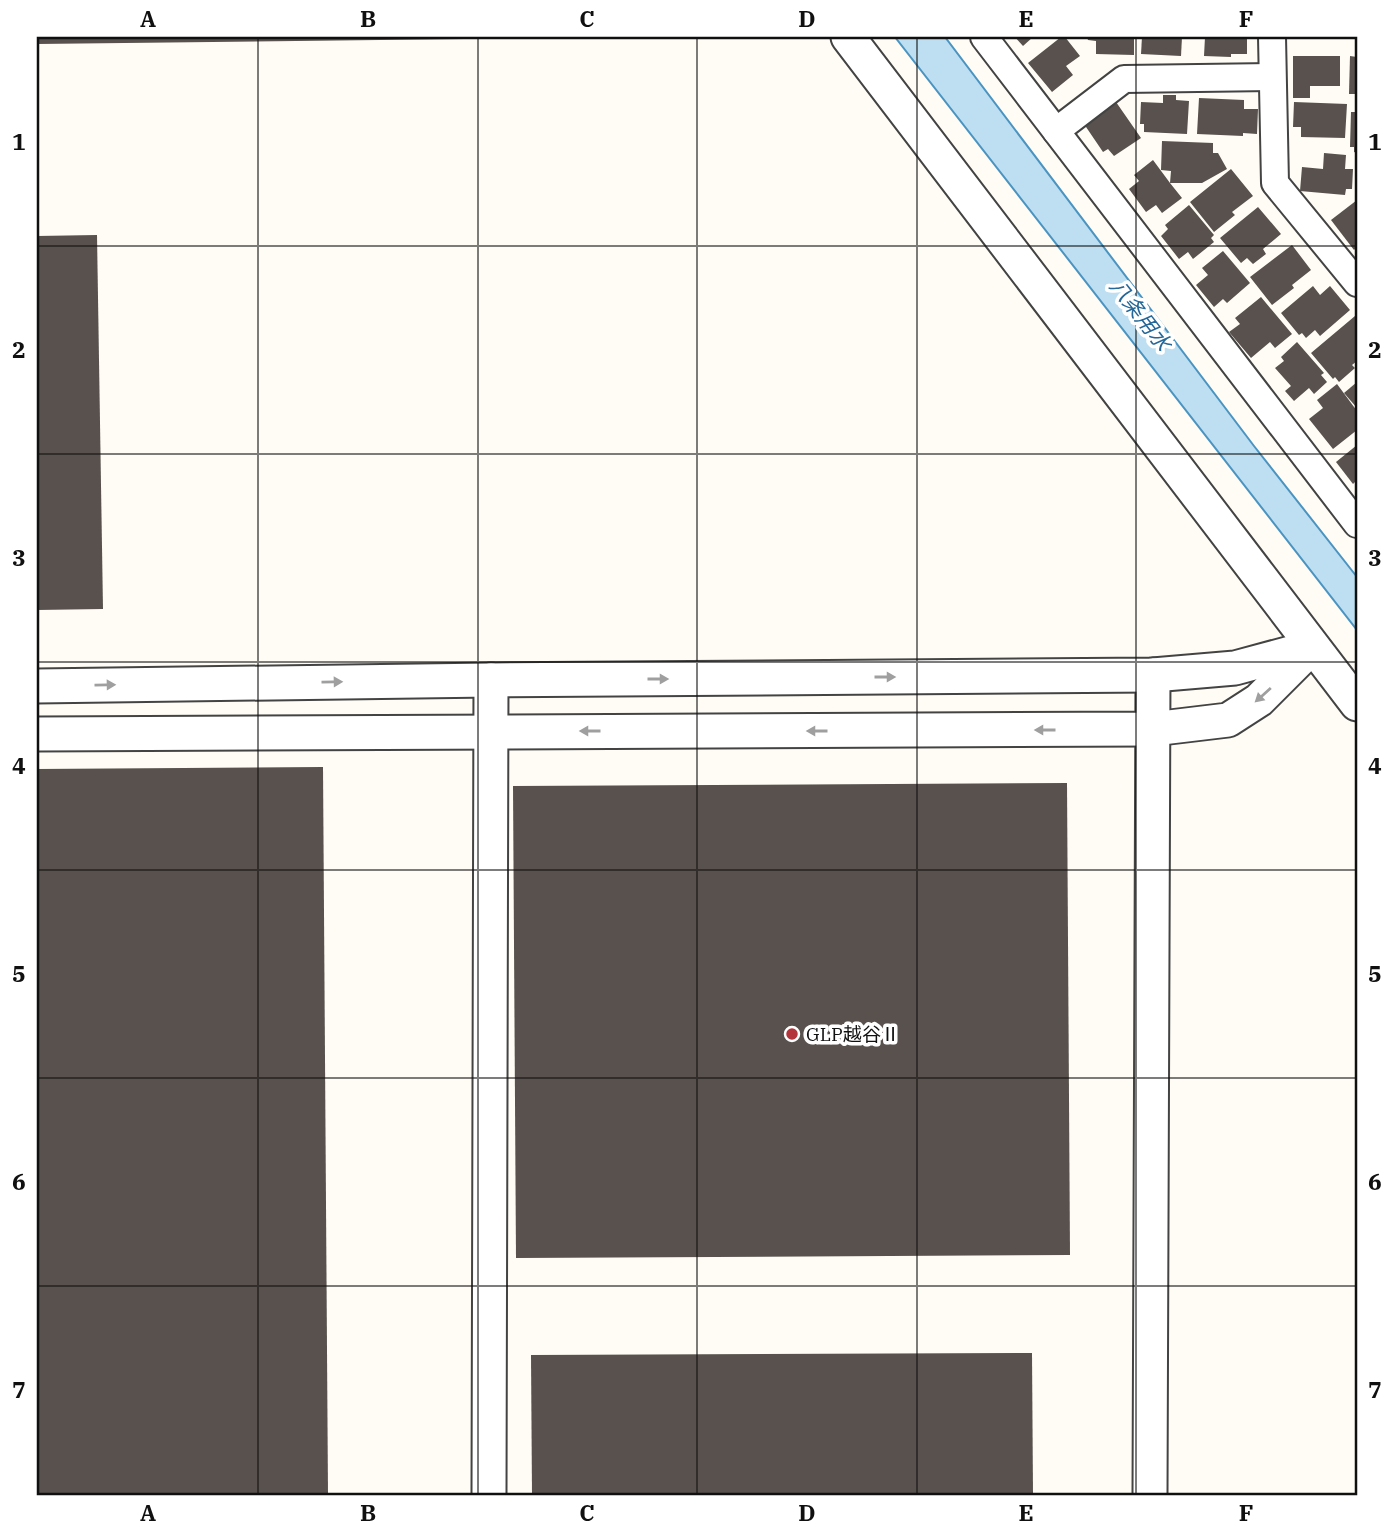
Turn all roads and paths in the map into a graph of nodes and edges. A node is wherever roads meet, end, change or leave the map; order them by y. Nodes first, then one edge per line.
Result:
1 (848, 37) edge
2 (984, 37) edge
3 (1272, 37) edge
4 (1272, 78) junction
5 (1056, 131) junction
6 (1357, 282) edge
7 (1357, 524) edge
8 (1312, 647) junction
9 (1153, 675) junction
10 (491, 680) junction
11 (37, 686) edge
12 (1357, 704) edge
13 (1153, 729) junction
14 (491, 732) junction
15 (37, 734) edge
16 (489, 1495) edge
17 (1150, 1495) edge

1 - 8 street
2 - 5 street
3 - 4 street
4 - 5 street
4 - 6 street
5 - 7 street
8 - 9 street
8 - 12 street
8 -> 13 street
10 -> 9 street
9 - 13 street
11 -> 10 street
10 - 14 street
13 -> 14 street
13 - 17 street
14 - 15 street
14 - 16 street

